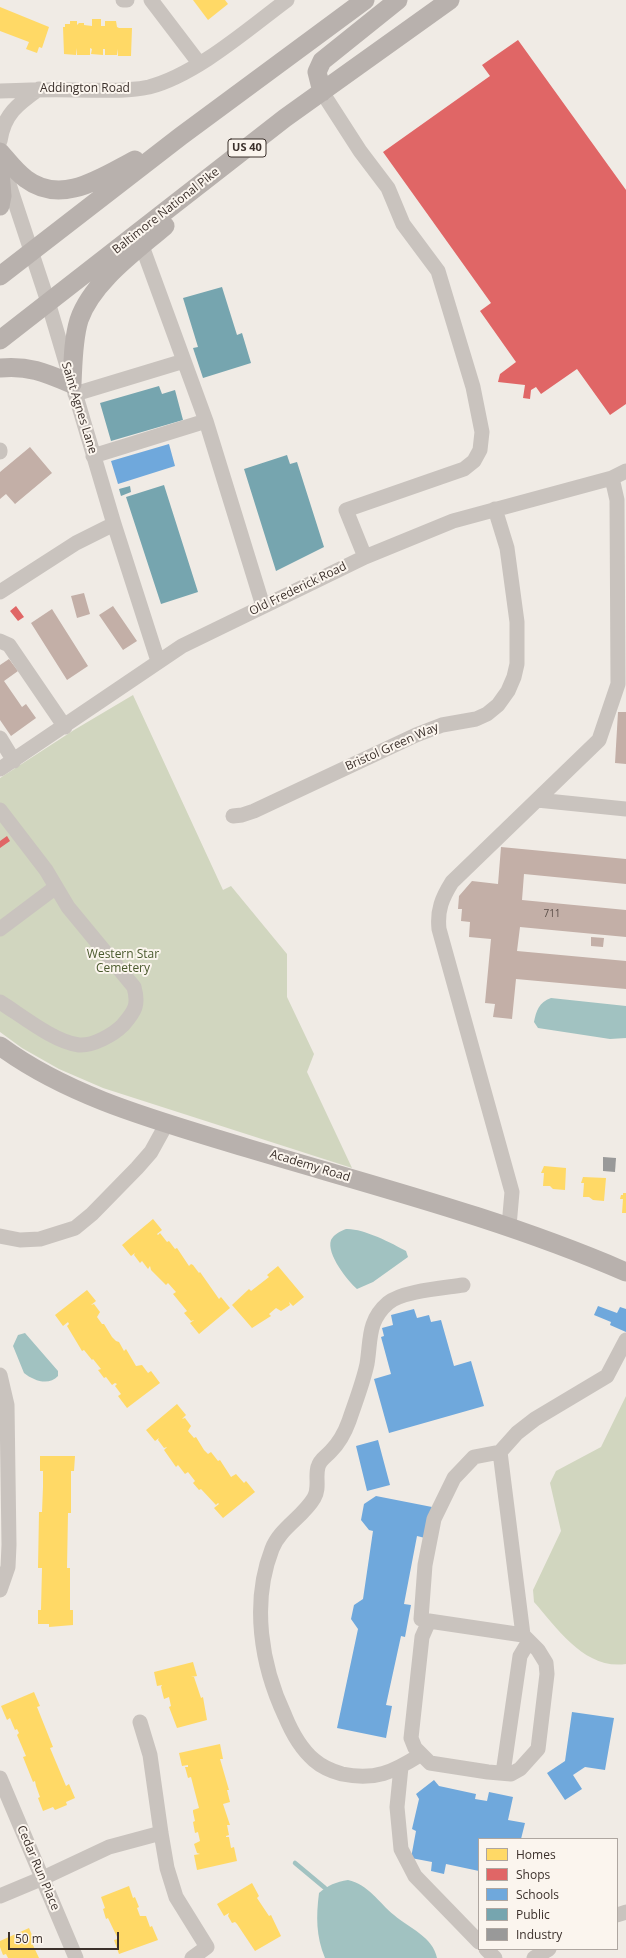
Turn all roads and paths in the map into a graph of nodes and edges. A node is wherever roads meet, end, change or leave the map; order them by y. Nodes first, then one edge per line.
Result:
1 (123, 0) edge
2 (127, 0) edge
3 (151, 0) edge
4 (287, 0) edge
5 (365, 0) edge
6 (398, 0) edge
7 (450, 0) edge
8 (199, 63) junction
9 (39, 89) junction
10 (0, 91) edge
11 (322, 92) junction
12 (286, 118) junction
13 (181, 136) junction
14 (0, 141) edge
15 (0, 152) edge
16 (0, 156) edge
17 (0, 171) edge
18 (0, 206) edge
19 (142, 246) junction
20 (31, 251) junction
21 (0, 276) edge
22 (48, 302) junction
23 (0, 340) edge
24 (184, 361) junction
25 (0, 368) edge
26 (73, 389) junction
27 (206, 421) junction
28 (93, 456) junction
29 (626, 471) edge
30 (612, 478) junction
31 (622, 500) edge
32 (495, 509) junction
33 (114, 524) junction
34 (365, 557) junction
35 (0, 592) edge
36 (262, 606) junction
37 (0, 641) edge
38 (158, 661) junction
39 (65, 727) junction
40 (0, 738) edge
41 (14, 761) junction
42 (0, 769) edge
43 (537, 800) junction
44 (626, 809) edge
45 (0, 810) edge
46 (233, 816) dead end
47 (56, 887) junction
48 (0, 929) edge
49 (0, 1002) edge
50 (0, 1046) edge
51 (167, 1123) junction
52 (509, 1226) junction
53 (0, 1236) edge
54 (626, 1272) edge
55 (463, 1285) dead end
56 (626, 1340) edge
57 (0, 1376) edge
58 (500, 1452) junction
59 (0, 1590) edge
60 (429, 1621) junction
61 (526, 1638) junction
62 (140, 1722) dead end
63 (420, 1755) junction
64 (401, 1767) junction
65 (504, 1773) junction
66 (0, 1778) edge
67 (160, 1833) junction
68 (43, 1878) junction
69 (0, 1896) edge
70 (478, 1941) edge
71 (487, 1950) edge
72 (547, 1950) edge
73 (76, 1958) edge
74 (192, 1958) edge
75 (495, 1958) edge
76 (534, 1958) edge

1 - 2 street
3 - 8 street
4 - 8 street, Addington Road
5 - 13 main road
6 - 11 main road
7 - 11 main road, Baltimore National Pike / US 40
8 - 9 street, Addington Road
9 - 10 street, Addington Road
9 - 14 street
11 - 12 main road, Baltimore National Pike / US 40
11 - 34 street
12 - 19 main road
12 - 22 main road, Baltimore National Pike / US 40
13 - 15 main road
13 - 20 main road
16 - 20 street, Saint Agnes Lane
17 - 18 main road
19 - 24 street
19 - 26 main road
20 - 21 main road
20 - 22 street, Saint Agnes Lane
22 - 23 main road, Baltimore National Pike / US 40
22 - 26 street, Saint Agnes Lane
24 - 26 street
24 - 27 street
25 - 26 main road
26 - 28 street, Saint Agnes Lane
27 - 28 street
27 - 36 street
28 - 33 street, Saint Agnes Lane
29 - 30 street, Old Frederick Road
30 - 31 street
30 - 32 street, Old Frederick Road
31 - 43 street
32 - 34 street, Old Frederick Road
32 - 46 street, Bristol Green Way
33 - 35 street
33 - 38 street, Saint Agnes Lane
34 - 36 street, Old Frederick Road
36 - 38 street, Old Frederick Road
37 - 39 street
38 - 39 street, Old Frederick Road
39 - 41 street, Old Frederick Road
40 - 41 street
41 - 42 street, Old Frederick Road
43 - 44 street
43 - 52 street
45 - 47 street
47 - 48 street
47 - 49 street
50 - 51 main road, Academy Road
51 - 52 main road, Academy Road
51 - 53 street
52 - 54 main road, Academy Road
55 - 64 street
56 - 58 street
57 - 59 street
58 - 60 street
58 - 61 street
60 - 61 street
60 - 63 street
61 - 65 street
61 - 65 street
62 - 67 street
63 - 64 street
63 - 65 street
64 - 70 street
66 - 68 street, Cedar Run Place
67 - 68 street
67 - 74 street
68 - 69 street
68 - 73 street, Cedar Run Place
71 - 75 street
72 - 76 street

